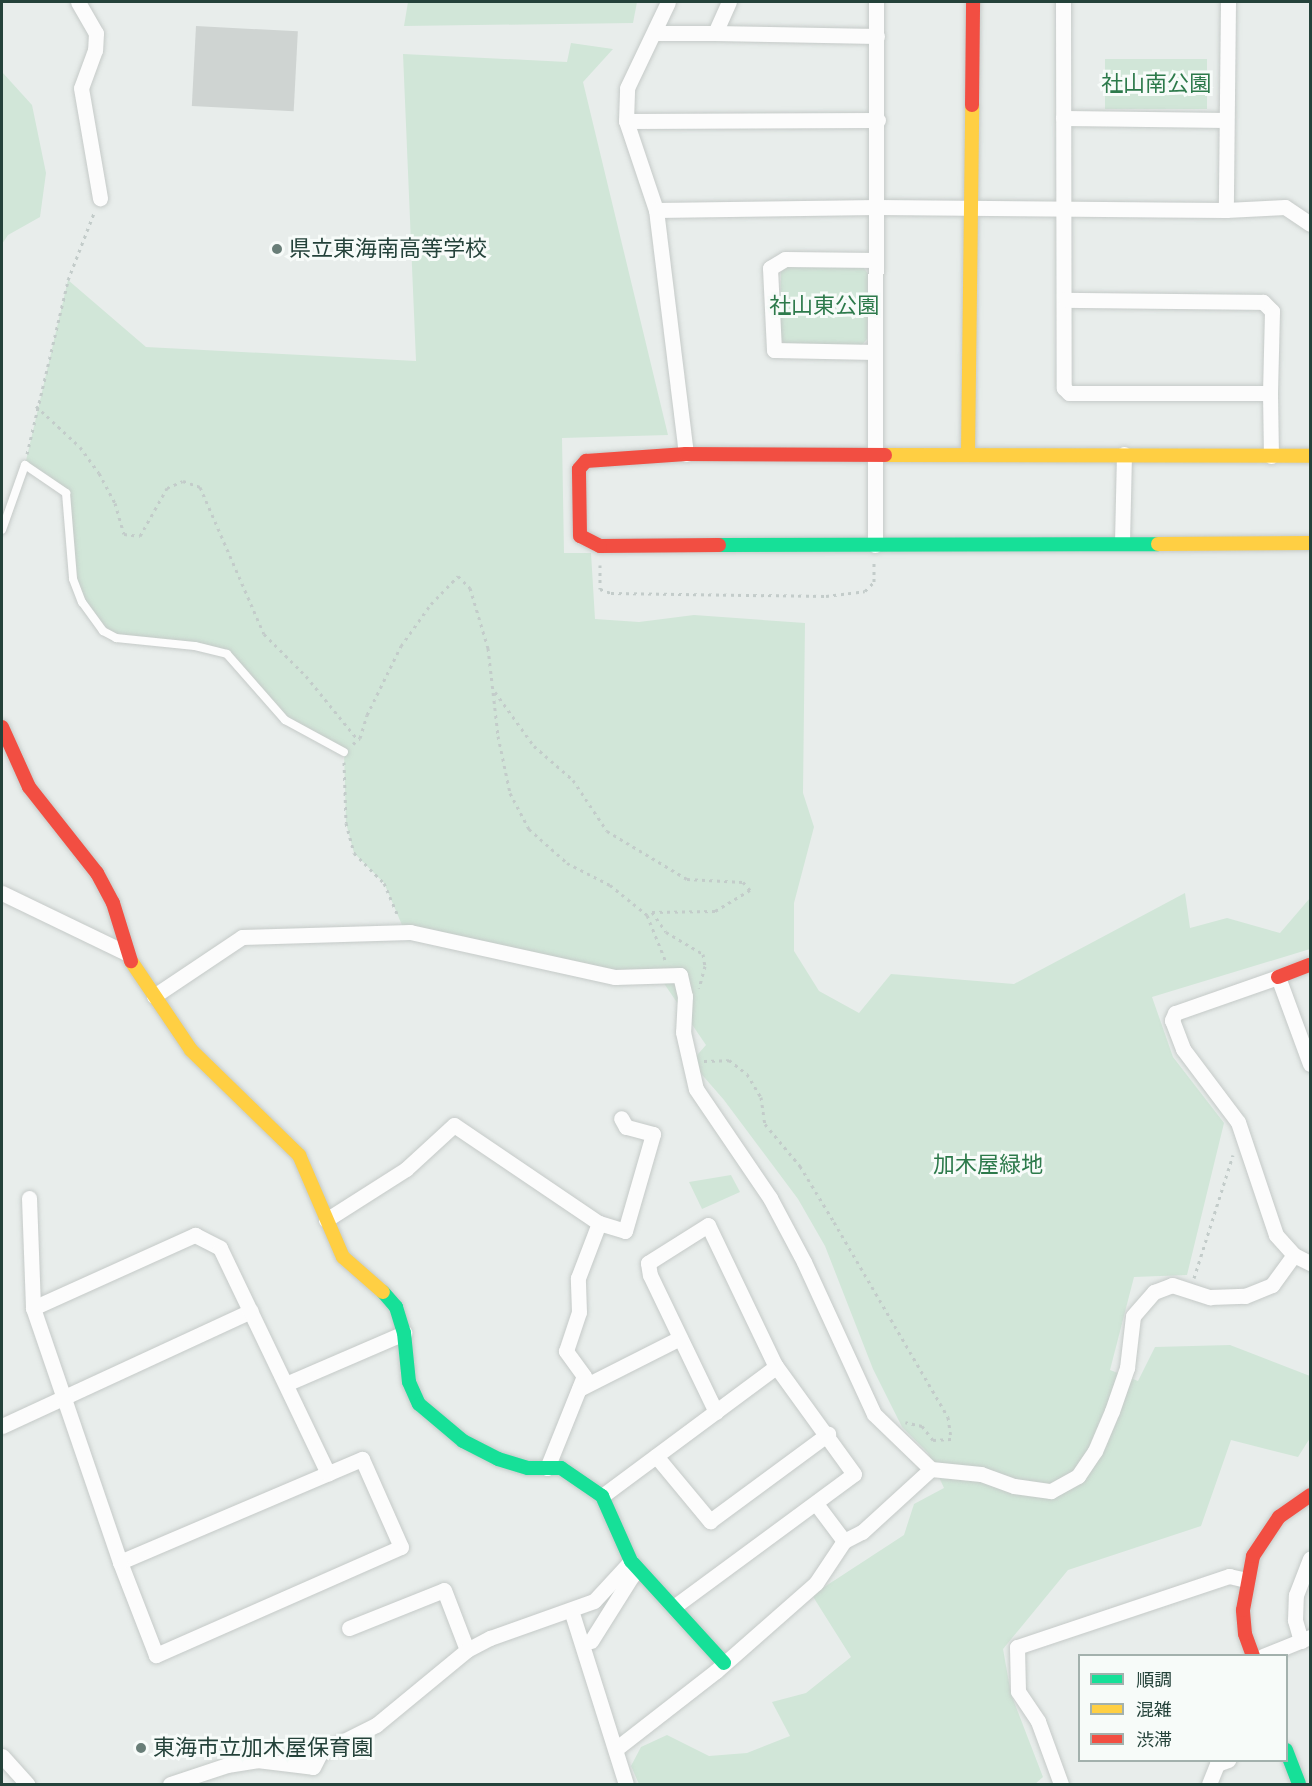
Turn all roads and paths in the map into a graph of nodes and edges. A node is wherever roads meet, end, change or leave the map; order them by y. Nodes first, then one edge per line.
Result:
1 (78, 2) edge
2 (668, 2) edge
3 (729, 2) edge
4 (876, 2) edge
5 (973, 2) edge
6 (1063, 2) edge
7 (1228, 2) edge
8 (654, 33) junction
9 (715, 33) junction
10 (877, 36) junction
11 (1063, 118) junction
12 (878, 120) junction
13 (1226, 120) junction
14 (626, 121) junction
15 (100, 198) joint
16 (877, 207) junction
17 (970, 208) junction
18 (1063, 209) junction
19 (656, 210) junction
20 (1226, 210) junction
21 (1311, 224) edge
22 (876, 260) junction
23 (1065, 300) junction
24 (874, 352) junction
25 (1270, 393) junction
26 (36, 406) junction
27 (876, 453) junction
28 (968, 453) junction
29 (686, 454) junction
30 (1124, 454) junction
31 (1271, 456) junction
32 (1311, 456) edge
33 (25, 465) junction
34 (2, 530) edge
35 (1122, 542) junction
36 (1311, 543) edge
37 (875, 545) junction
38 (600, 546) junction
39 (493, 688) junction
40 (2, 727) edge
41 (358, 740) junction
42 (344, 752) junction
43 (2, 893) edge
44 (405, 932) junction
45 (126, 952) junction
46 (1311, 965) edge
47 (680, 975) junction
48 (1278, 977) junction
49 (154, 996) junction
50 (695, 1000) dead end
51 (1305, 1033) edge
52 (691, 1062) junction
53 (1311, 1064) edge
54 (621, 1118) dead end
55 (1242, 1136) junction
56 (29, 1198) dead end
57 (326, 1220) junction
58 (599, 1222) junction
59 (1294, 1255) junction
60 (1311, 1263) edge
61 (1190, 1291) junction
62 (33, 1308) junction
63 (251, 1311) junction
64 (404, 1333) junction
65 (680, 1338) junction
66 (776, 1368) junction
67 (286, 1384) junction
68 (579, 1389) junction
69 (62, 1397) junction
70 (716, 1412) junction
71 (2, 1426) edge
72 (887, 1429) junction
73 (828, 1434) junction
74 (656, 1456) junction
75 (547, 1468) junction
76 (931, 1468) junction
77 (328, 1473) junction
78 (1311, 1495) edge
79 (602, 1496) junction
80 (817, 1505) junction
81 (844, 1541) junction
82 (1311, 1559) edge
83 (631, 1560) junction
84 (120, 1562) junction
85 (1246, 1580) junction
86 (675, 1606) junction
87 (571, 1610) junction
88 (349, 1628) dead end
89 (1306, 1639) edge
90 (591, 1641) dead end
91 (467, 1650) junction
92 (1252, 1654) edge
93 (1268, 1654) edge
94 (724, 1663) junction
95 (617, 1748) junction
96 (1288, 1753) edge
97 (2, 1756) edge
98 (1224, 1762) edge
99 (27, 1785) edge
100 (170, 1785) edge
101 (626, 1785) edge
102 (1060, 1785) edge
103 (1209, 1785) edge
104 (1299, 1785) edge

1 - 15 street
2 - 8 street
3 - 9 street
4 - 10 street
5 - 17 street
6 - 11 street
7 - 13 street
8 - 9 street
8 - 14 street
9 - 10 street
10 - 12 street
11 - 13 street
11 - 18 street
12 - 14 street
12 - 16 street
13 - 20 street
14 - 19 street
15 - 26 path
16 - 17 street
16 - 19 street
16 - 22 street
17 - 18 street
17 - 28 street
18 - 20 street
18 - 23 street
19 - 29 street
20 - 21 street
22 - 24 street
22 - 24 street
23 - 25 street
23 - 25 street
24 - 27 street
25 - 31 street
26 - 33 path
26 - 41 path
27 - 28 street
27 - 29 street
27 - 37 street
28 - 30 street
29 - 38 street
30 - 31 street
30 - 35 street
31 - 32 street
33 - 34 lane
33 - 42 lane
35 - 36 street
35 - 37 street
37 - 38 street
37 - 38 path
39 - 41 path
39 - 47 path
39 - 50 path
40 - 45 street
41 - 42 path
42 - 44 path
43 - 45 street
44 - 47 street
44 - 49 street
45 - 49 street
46 - 48 street
47 - 52 street
48 - 51 street
48 - 55 street
49 - 57 street
51 - 53 street
52 - 72 street
52 - 72 path
54 - 58 street
55 - 59 street
55 - 61 path
56 - 62 street
57 - 58 street
57 - 64 street
58 - 68 street
59 - 60 street
59 - 61 street
61 - 76 street
62 - 63 street
62 - 69 street
63 - 67 street
63 - 69 street
64 - 67 street
64 - 75 street
65 - 66 street
65 - 68 street
65 - 70 street
66 - 70 street
66 - 73 street
67 - 77 street
68 - 75 street
69 - 71 street
69 - 84 street
70 - 74 street
72 - 76 street
73 - 74 street
73 - 80 street
74 - 79 street
75 - 79 street
76 - 81 street
77 - 84 street
77 - 84 street
78 - 85 street
79 - 83 street
80 - 81 street
80 - 86 street
81 - 94 street
82 - 89 street
83 - 86 street
83 - 87 street
83 - 90 street
85 - 92 street
85 - 102 street
86 - 94 street
87 - 91 street
87 - 95 street
88 - 91 street
89 - 93 street
91 - 100 street
94 - 95 street
95 - 101 street
96 - 104 street
97 - 99 street
98 - 103 street

